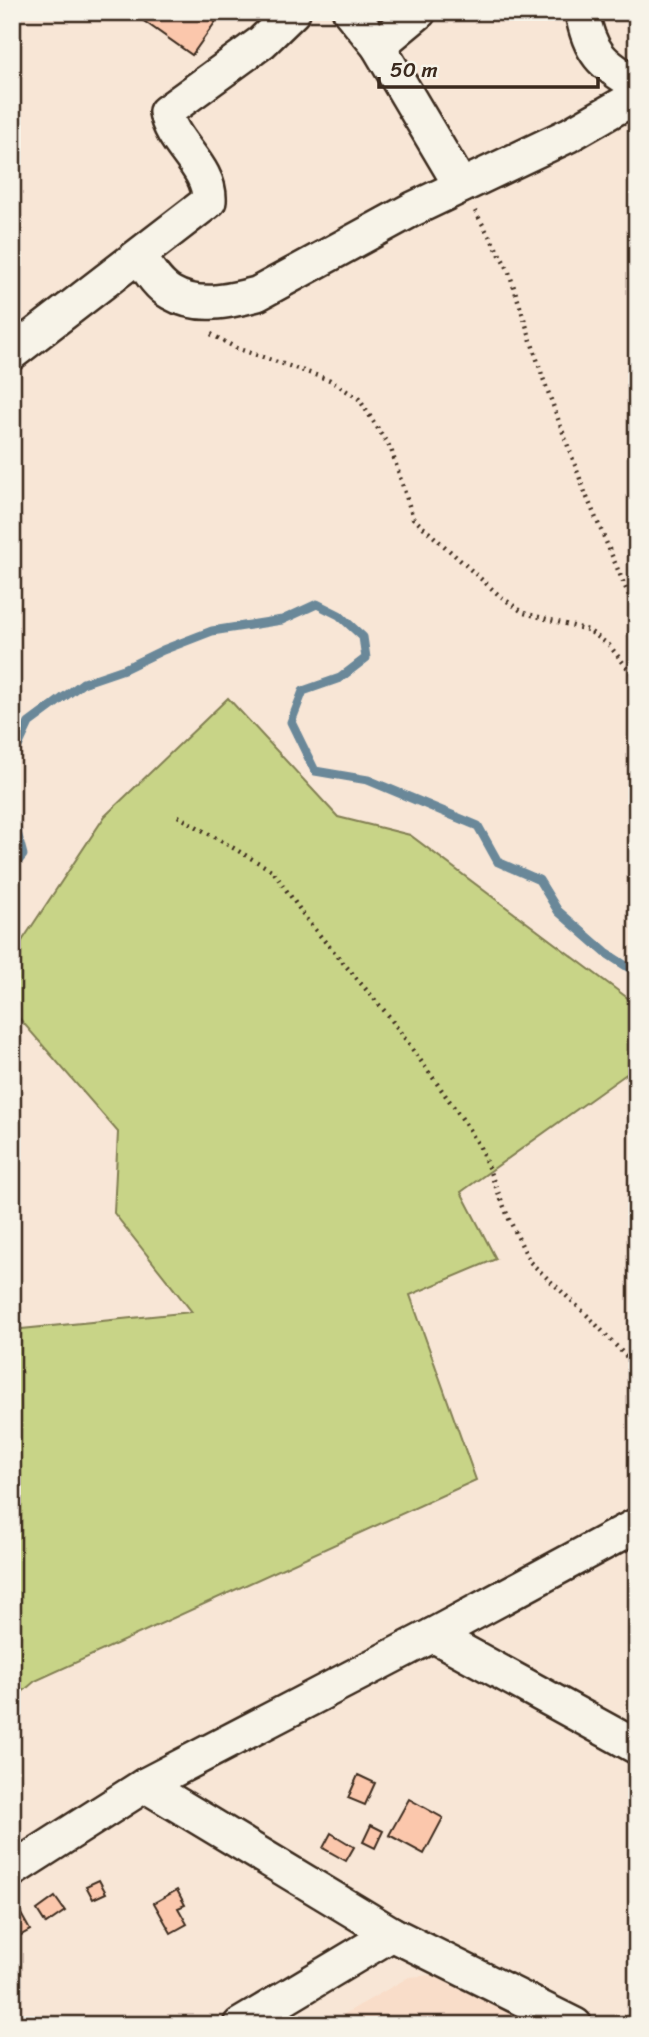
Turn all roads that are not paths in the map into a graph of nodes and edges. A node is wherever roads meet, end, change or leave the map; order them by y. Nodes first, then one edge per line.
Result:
1 (293, 12) edge
2 (350, 12) edge
3 (419, 12) edge
4 (582, 12) edge
5 (378, 46) junction
6 (637, 84) edge
7 (637, 96) edge
8 (461, 186) junction
9 (139, 256) junction
10 (12, 354) edge
11 (637, 1525) edge
12 (433, 1635) junction
13 (637, 1747) edge
14 (145, 1785) junction
15 (12, 1870) edge
16 (392, 1934) junction
17 (240, 2025) edge
18 (575, 2025) edge

1 - 9 street
2 - 5 street
3 - 5 street
4 - 6 street
5 - 8 street
7 - 8 street
8 - 9 street
9 - 10 street
11 - 12 street
12 - 13 street
12 - 14 street
14 - 15 street
14 - 16 street
16 - 17 street
16 - 18 street

